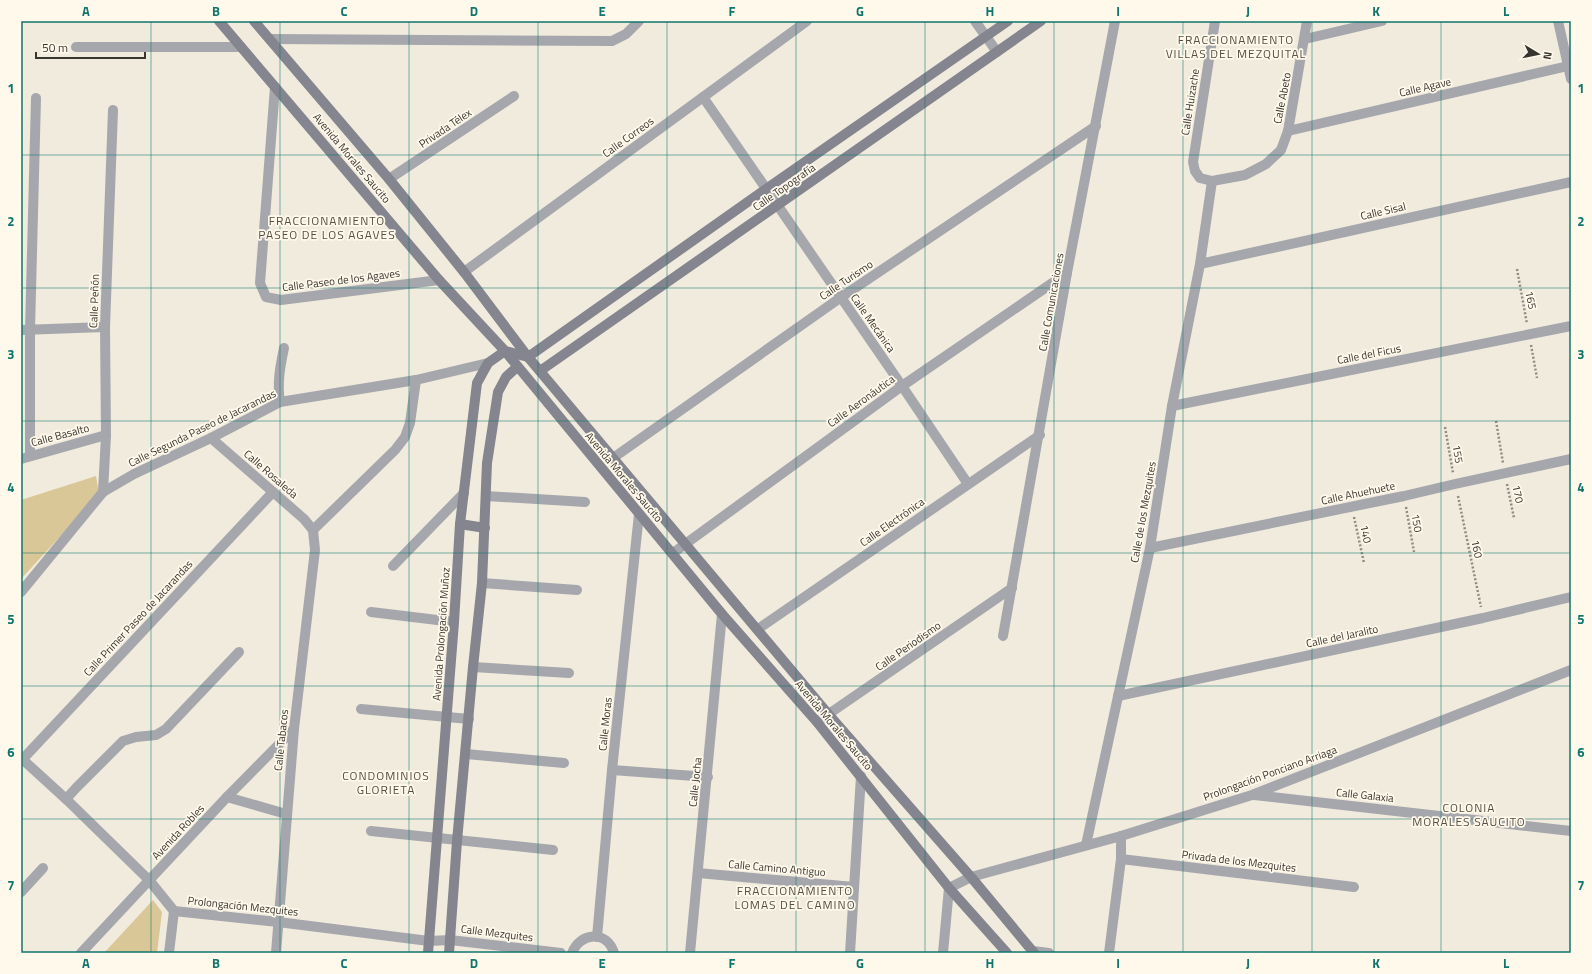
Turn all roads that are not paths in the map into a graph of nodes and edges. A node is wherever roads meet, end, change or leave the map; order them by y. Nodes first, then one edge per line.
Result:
1 (219, 21) edge
2 (254, 21) edge
3 (639, 21) edge
4 (807, 21) edge
5 (975, 21) edge
6 (1008, 21) edge
7 (1041, 21) edge
8 (1115, 21) edge
9 (1215, 21) edge
10 (1308, 21) edge
11 (1382, 21) edge
12 (1558, 21) edge
13 (985, 36) junction
14 (270, 39) junction
15 (1305, 39) junction
16 (76, 47) dead end
17 (241, 47) junction
18 (997, 52) junction
19 (1568, 66) junction
20 (1571, 79) edge
21 (275, 87) junction
22 (514, 96) dead end
23 (703, 97) junction
24 (36, 98) dead end
25 (114, 110) dead end
26 (1096, 126) junction
27 (1288, 131) junction
28 (389, 179) junction
29 (1212, 181) junction
30 (1571, 182) edge
31 (766, 189) junction
32 (778, 206) junction
33 (1200, 264) junction
34 (464, 272) junction
35 (1067, 273) junction
36 (439, 280) junction
37 (840, 298) junction
38 (1571, 326) edge
39 (105, 327) junction
40 (25, 330) edge
41 (284, 348) dead end
42 (505, 351) junction
43 (528, 357) junction
44 (488, 363) junction
45 (517, 366) junction
46 (540, 371) junction
47 (416, 380) junction
48 (902, 386) junction
49 (280, 402) junction
50 (1172, 406) junction
51 (106, 435) junction
52 (1040, 435) junction
53 (211, 438) junction
54 (26, 457) edge
55 (613, 458) junction
56 (1571, 459) edge
57 (968, 484) junction
58 (103, 492) junction
59 (273, 492) junction
60 (464, 493) junction
61 (486, 496) junction
62 (585, 502) dead end
63 (639, 514) junction
64 (460, 524) junction
65 (485, 528) junction
66 (313, 530) junction
67 (686, 544) junction
68 (1150, 548) junction
69 (673, 553) junction
70 (394, 566) dead end
71 (482, 583) junction
72 (1012, 588) junction
73 (577, 590) dead end
74 (21, 592) edge
75 (1571, 597) edge
76 (371, 612) dead end
77 (722, 614) junction
78 (454, 622) junction
79 (758, 629) junction
80 (1003, 636) dead end
81 (239, 652) dead end
82 (473, 668) junction
83 (1571, 670) edge
84 (569, 674) dead end
85 (1118, 696) junction
86 (361, 709) dead end
87 (829, 715) junction
88 (446, 718) junction
89 (469, 719) junction
90 (817, 722) junction
91 (294, 729) junction
92 (466, 754) junction
93 (21, 759) edge
94 (564, 763) dead end
95 (612, 770) junction
96 (861, 776) junction
97 (708, 777) junction
98 (1252, 795) junction
99 (227, 797) junction
100 (66, 800) junction
101 (286, 814) junction
102 (1570, 827) edge
103 (371, 831) dead end
104 (1121, 836) junction
105 (437, 838) junction
106 (457, 841) junction
107 (1086, 845) junction
108 (553, 850) dead end
109 (1121, 859) junction
110 (43, 868) dead end
111 (698, 873) junction
112 (971, 877) junction
113 (149, 880) junction
114 (854, 887) junction
115 (1354, 887) dead end
116 (949, 888) junction
117 (21, 892) edge
118 (174, 911) junction
119 (278, 922) junction
120 (597, 937) junction
121 (450, 940) junction
122 (429, 941) junction
123 (1034, 952) edge
124 (81, 953) edge
125 (169, 953) edge
126 (276, 953) edge
127 (428, 953) edge
128 (449, 953) edge
129 (561, 953) edge
130 (572, 953) edge
131 (614, 953) edge
132 (690, 953) edge
133 (850, 953) edge
134 (944, 953) edge
135 (1007, 953) edge
136 (1049, 953) edge
137 (1109, 953) edge

1 - 17 street, Avenida Morales Saucito
2 - 14 street, Avenida Morales Saucito
3 - 14 street
4 - 23 street, Calle Correos
5 - 13 street
6 - 13 street, Calle Topografía
7 - 18 street, Calle Topografía
8 - 26 street, Calle Comunicaciones
9 - 29 street, Calle Huizache
10 - 15 street, Calle Abeto
11 - 15 street
12 - 19 street
13 - 18 street
13 - 31 street, Calle Topografía
14 - 28 street, Avenida Morales Saucito
15 - 27 street, Calle Abeto
16 - 17 street
17 - 21 street, Avenida Morales Saucito
18 - 32 street, Calle Topografía
19 - 20 street
19 - 27 street, Calle Agave
21 - 36 street, Avenida Morales Saucito
21 - 36 street, Calle Paseo de los Agaves
22 - 28 street, Privada Télex
23 - 31 street, Calle Mecánica
23 - 34 street, Calle Correos
24 - 40 street
25 - 39 street, Calle Peñón
26 - 35 street, Calle Comunicaciones
26 - 37 street, Calle Turismo
27 - 29 street, Calle Abeto
28 - 34 street, Avenida Morales Saucito
29 - 33 street, Calle de los Mezquites
30 - 33 street, Calle Sisal
31 - 32 street, Calle Mecánica
31 - 43 street, Calle Topografía
32 - 37 street, Calle Mecánica
32 - 46 street, Calle Topografía
33 - 50 street, Calle de los Mezquites
34 - 43 street, Avenida Morales Saucito
35 - 48 street, Calle Aeronáutica
35 - 52 street, Calle Comunicaciones
36 - 42 street, Avenida Morales Saucito
37 - 48 street, Calle Mecánica
37 - 55 street, Calle Turismo
38 - 50 street, Calle del Ficus
39 - 40 street
39 - 51 street, Calle Peñón
40 - 54 street
41 - 49 street
42 - 43 street
42 - 44 street, Avenida Prolongación Muñoz
42 - 45 street, Avenida Morales Saucito
43 - 46 street, Avenida Morales Saucito
44 - 47 street, Calle Segunda Paseo de Jacarandas
44 - 60 street, Avenida Prolongación Muñoz
45 - 46 street
45 - 61 street
45 - 63 street, Avenida Morales Saucito
46 - 55 street, Avenida Morales Saucito
47 - 49 street, Calle Segunda Paseo de Jacarandas
47 - 66 street
48 - 57 street, Calle Mecánica
48 - 67 street, Calle Aeronáutica
49 - 53 street, Calle Segunda Paseo de Jacarandas
50 - 68 street, Calle de los Mezquites
51 - 54 street, Calle Basalto
51 - 58 street, Calle Peñón
52 - 57 street, Calle Electrónica
52 - 72 street, Calle Comunicaciones
53 - 58 street, Calle Segunda Paseo de Jacarandas
53 - 59 street, Calle Rosaleda
55 - 67 street, Avenida Morales Saucito
56 - 68 street, Calle Ahuehuete
57 - 79 street, Calle Electrónica
58 - 74 street, Calle Segunda Paseo de Jacarandas
59 - 66 street, Calle Rosaleda
59 - 93 street, Calle Primer Paseo de Jacarandas
60 - 64 street, Avenida Prolongación Muñoz
60 - 70 street
61 - 62 street
61 - 65 street
63 - 69 street, Avenida Morales Saucito
63 - 95 street, Calle Moras
64 - 65 street
64 - 78 street, Avenida Prolongación Muñoz
65 - 71 street
66 - 91 street, Calle Tabacos
67 - 69 street, Calle Aeronáutica
67 - 79 street, Avenida Morales Saucito
68 - 85 street, Calle de los Mezquites
69 - 77 street, Avenida Morales Saucito
71 - 73 street
71 - 82 street
72 - 80 street, Calle Comunicaciones
72 - 87 street, Calle Periodismo
75 - 85 street, Calle del Jaralito
76 - 78 street
77 - 90 street, Avenida Morales Saucito
77 - 97 street, Calle Jocha
78 - 88 street, Avenida Prolongación Muñoz
79 - 87 street, Avenida Morales Saucito
81 - 100 street
82 - 84 street
82 - 89 street
83 - 98 street, Prolongación Ponciano Arriaga
85 - 107 street, Calle de los Mezquites
86 - 88 street
87 - 90 street, Calle Periodismo
87 - 112 street, Avenida Morales Saucito
88 - 89 street
88 - 105 street, Avenida Prolongación Muñoz
89 - 92 street
90 - 96 street, Avenida Morales Saucito
91 - 99 street, Avenida Robles
91 - 101 street, Calle Tabacos
92 - 94 street
92 - 106 street
93 - 100 street, Prolongación Mezquites
95 - 97 street
95 - 120 street, Calle Moras
96 - 114 street
96 - 116 street, Avenida Morales Saucito
97 - 111 street, Calle Jocha
98 - 102 street, Calle Galaxia
98 - 104 street, Prolongación Ponciano Arriaga
99 - 101 street
99 - 113 street, Avenida Robles
100 - 113 street, Prolongación Mezquites
101 - 119 street, Calle Tabacos
103 - 105 street
104 - 107 street, Prolongación Ponciano Arriaga
104 - 109 street
105 - 106 street
105 - 122 street, Avenida Prolongación Muñoz
106 - 108 street
106 - 121 street
107 - 112 street, Prolongación Ponciano Arriaga
109 - 115 street, Privada de los Mezquites
109 - 137 street
110 - 117 street
111 - 114 street, Calle Camino Antiguo
111 - 132 street, Calle Jocha
112 - 116 street, Prolongación Ponciano Arriaga
112 - 123 street, Avenida Morales Saucito
113 - 118 street, Prolongación Mezquites
113 - 124 street, Avenida Robles
114 - 133 street
116 - 134 street
116 - 135 street, Avenida Morales Saucito
118 - 119 street, Prolongación Mezquites
118 - 125 street
119 - 122 street, Prolongación Mezquites
119 - 126 street, Calle Tabacos
120 - 130 street
120 - 131 street
121 - 122 street, Calle Mezquites
121 - 128 street
121 - 129 street, Calle Mezquites
122 - 127 street, Avenida Prolongación Muñoz
123 - 136 street

